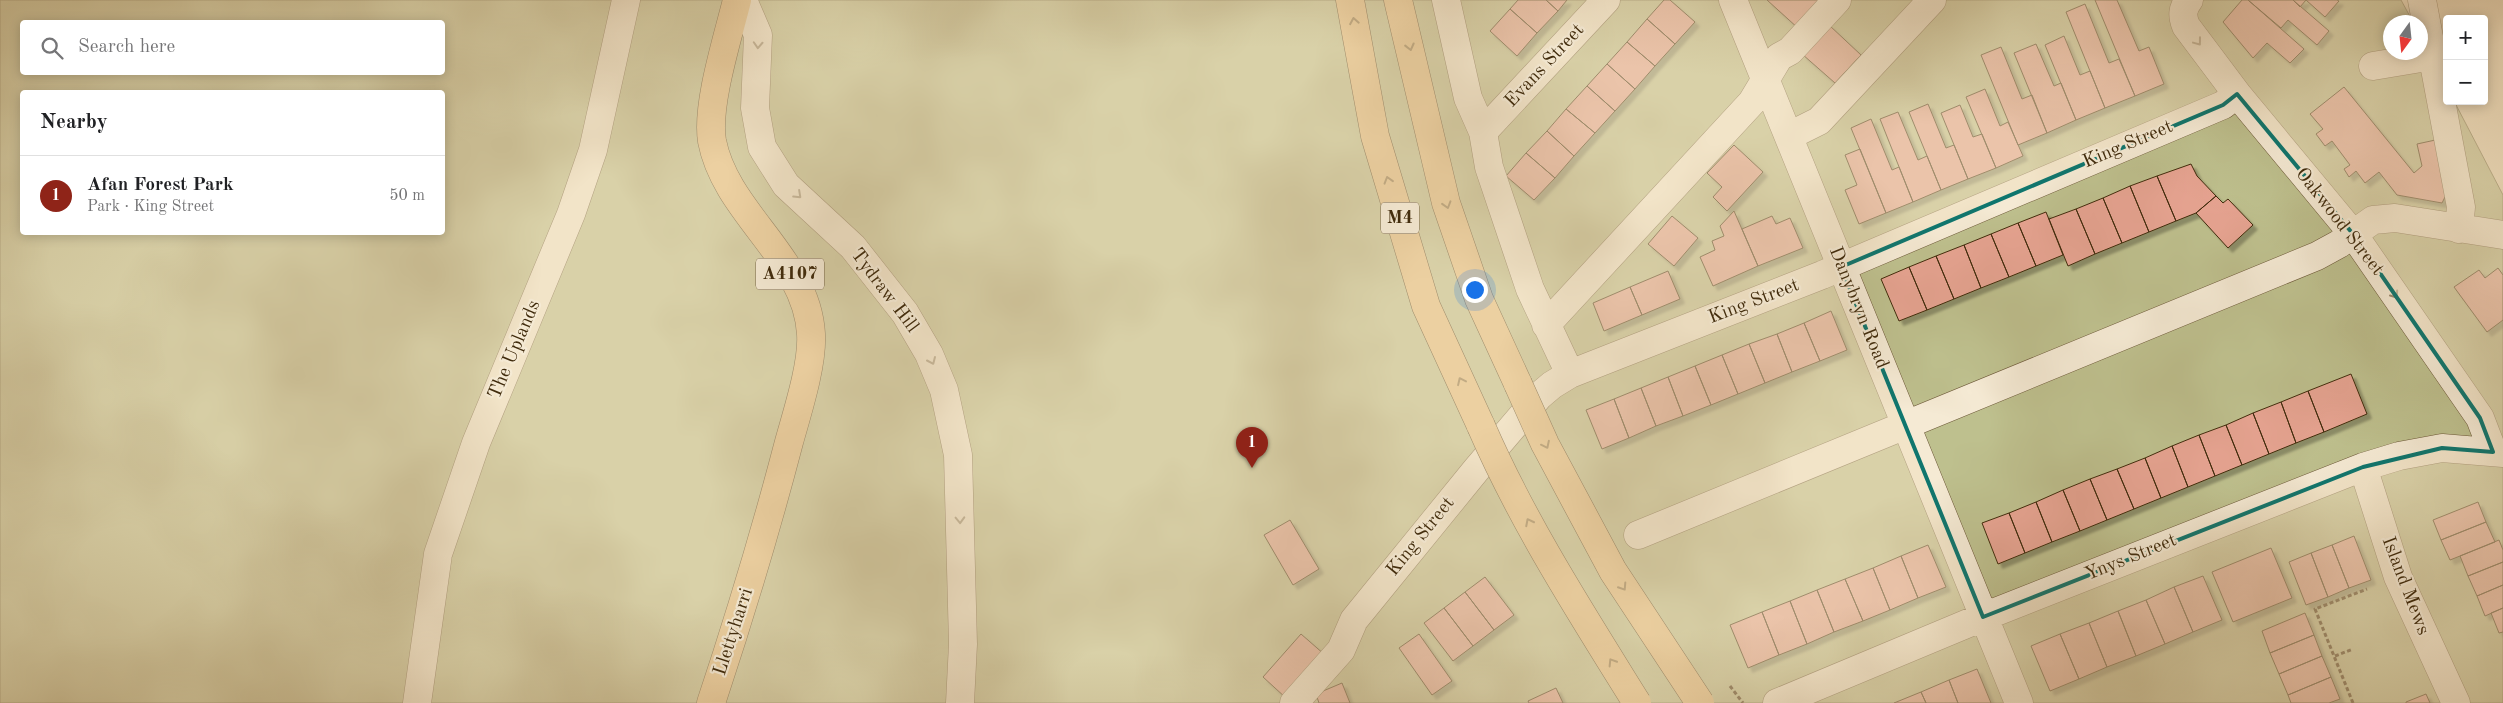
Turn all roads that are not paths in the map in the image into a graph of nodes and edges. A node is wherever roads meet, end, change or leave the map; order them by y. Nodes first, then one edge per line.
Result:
1 (626, 0) edge
2 (736, 0) edge
3 (743, 0) edge
4 (1350, 0) edge
5 (1398, 0) edge
6 (1446, 0) edge
7 (1606, 0) edge
8 (1733, 0) edge
9 (1837, 0) edge
10 (1932, 0) edge
11 (2189, 0) edge
12 (2422, 0) edge
13 (2433, 56) junction
14 (2373, 66) dead end
15 (1766, 79) junction
16 (2237, 94) junction
17 (1483, 132) junction
18 (1789, 136) junction
19 (2458, 229) junction
20 (2353, 234) junction
21 (2503, 235) edge
22 (1841, 267) junction
23 (1546, 325) junction
24 (1570, 374) junction
25 (1907, 426) junction
26 (2498, 452) edge
27 (2363, 467) junction
28 (1638, 536) dead end
29 (1983, 617) junction
30 (417, 703) edge
31 (711, 703) edge
32 (960, 703) edge
33 (1294, 703) edge
34 (1637, 703) edge
35 (1700, 703) edge
36 (1777, 703) edge
37 (2019, 703) edge
38 (2456, 703) edge

1 - 30 street, The Uplands
2 - 31 main road, Llettyharri / A4107
3 -> 32 street, Tydraw Hill
34 -> 4 main road, M4, bridge
5 -> 35 main road, M4, bridge
6 - 17 street
7 - 17 street, Evans Street
8 - 15 street, Danybryn Road
9 - 15 street
10 - 18 street
11 -> 16 street, Oakwood Street
12 - 13 street
13 - 14 street
13 - 19 street
15 - 18 street, Danybryn Road
15 - 23 street
16 - 20 street, Oakwood Street
16 - 22 street, King Street
17 - 23 street
18 - 22 street, Danybryn Road
19 - 20 street
19 - 21 street
20 - 25 street
20 -> 26 street, Oakwood Street
22 - 24 street, King Street
22 - 25 street, Danybryn Road
23 - 24 street
24 - 33 street, King Street
25 - 28 street
25 - 29 street, Danybryn Road
26 - 27 street, Ynys Street
27 - 29 street, Ynys Street
27 - 38 street, Island Mews
29 - 36 street, Ynys Street
29 - 37 street, Danybryn Road

